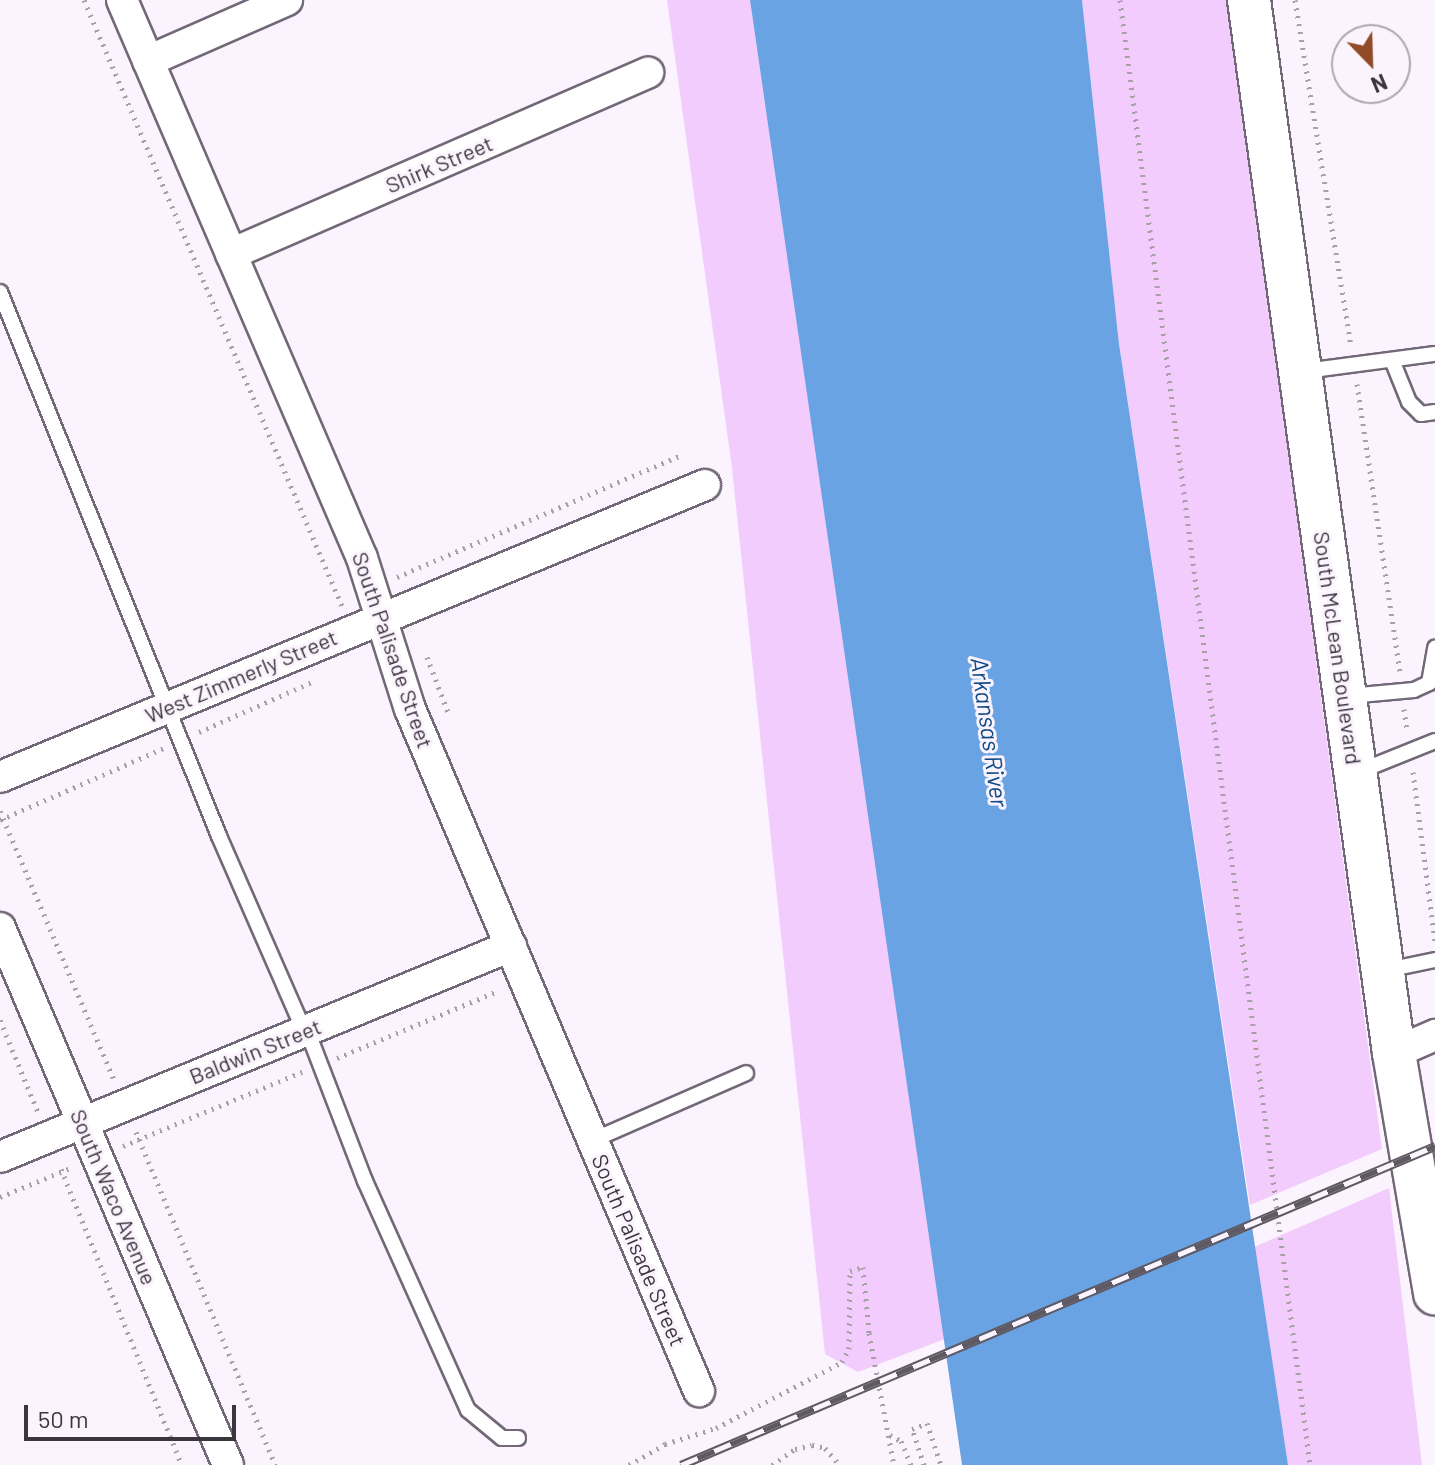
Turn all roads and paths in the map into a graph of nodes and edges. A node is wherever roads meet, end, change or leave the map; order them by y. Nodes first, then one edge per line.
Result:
1 (84, 0) edge
2 (122, 0) edge
3 (287, 0) edge
4 (1120, 0) edge
5 (1249, 0) edge
6 (1295, 0) edge
7 (148, 61) junction
8 (648, 73) dead end
9 (231, 254) junction
10 (0, 292) edge
11 (1435, 354) edge
12 (1392, 360) junction
13 (1354, 365) junction
14 (1301, 372) junction
15 (1435, 412) edge
16 (679, 456) dead end
17 (705, 485) dead end
18 (372, 588) junction
19 (340, 602) junction
20 (380, 618) junction
21 (352, 630) junction
22 (1435, 648) edge
23 (1402, 691) junction
24 (1345, 696) junction
25 (168, 707) junction
26 (1435, 741) edge
27 (1410, 751) junction
28 (1356, 773) junction
29 (0, 777) edge
30 (0, 811) edge
31 (0, 928) edge
32 (1435, 942) edge
33 (511, 946) junction
34 (1435, 960) edge
35 (1383, 971) junction
36 (504, 989) dead end
37 (0, 1020) edge
38 (305, 1031) junction
39 (1435, 1035) edge
40 (1394, 1053) junction
41 (320, 1065) junction
42 (746, 1073) dead end
43 (124, 1105) junction
44 (82, 1122) junction
45 (48, 1137) junction
46 (139, 1139) junction
47 (593, 1140) junction
48 (0, 1157) edge
49 (97, 1157) junction
50 (62, 1171) junction
51 (0, 1197) edge
52 (1435, 1294) edge
53 (699, 1391) dead end
54 (890, 1435) junction
55 (518, 1438) dead end
56 (182, 1465) edge
57 (228, 1465) edge
58 (275, 1465) edge
59 (629, 1465) edge
60 (772, 1465) edge
61 (840, 1465) edge
62 (894, 1465) edge
63 (911, 1465) edge
64 (924, 1465) edge
65 (941, 1465) edge
66 (1310, 1465) edge

1 - 19 path
2 - 7 street, South Palisade Street
3 - 7 street
4 - 66 path
5 - 14 main road, South McLean Boulevard
6 - 13 path
7 - 9 street, South Palisade Street
8 - 9 street, Shirk Street
9 - 18 street, South Palisade Street
10 - 25 lane
11 - 12 lane
12 - 13 lane
12 - 15 lane
13 - 14 lane
13 - 23 path
14 - 24 main road, South McLean Boulevard
16 - 18 path
17 - 20 street, West Zimmerly Street
18 - 19 path
18 - 20 street, South Palisade Street
19 - 21 path
20 - 21 street, West Zimmerly Street
20 - 33 street, South Palisade Street
21 - 25 street, West Zimmerly Street
22 - 23 lane
23 - 24 lane
23 - 27 path
24 - 28 main road, South McLean Boulevard
25 - 29 street, West Zimmerly Street
25 - 38 lane
26 - 27 lane
27 - 28 lane
27 - 32 path
28 - 35 main road, South McLean Boulevard
30 - 43 path
31 - 44 street, South Waco Avenue
33 - 38 street, Baldwin Street
33 - 47 street, South Palisade Street
34 - 35 lane
35 - 40 main road, South McLean Boulevard
36 - 41 path
37 - 45 path
38 - 41 lane
38 - 43 street, Baldwin Street
39 - 40 street
40 - 52 main road, South McLean Boulevard
41 - 46 path
41 - 55 lane
42 - 47 lane
43 - 44 street, Baldwin Street
43 - 46 path
44 - 45 street, Baldwin Street
44 - 49 street, South Waco Avenue
45 - 48 street, Baldwin Street
45 - 50 path
46 - 49 path
46 - 58 path
47 - 53 street, South Palisade Street
49 - 50 path
49 - 57 street, South Waco Avenue
50 - 51 path
50 - 56 path
54 - 59 path
54 - 62 path
54 - 63 path
60 - 61 path
64 - 65 path

